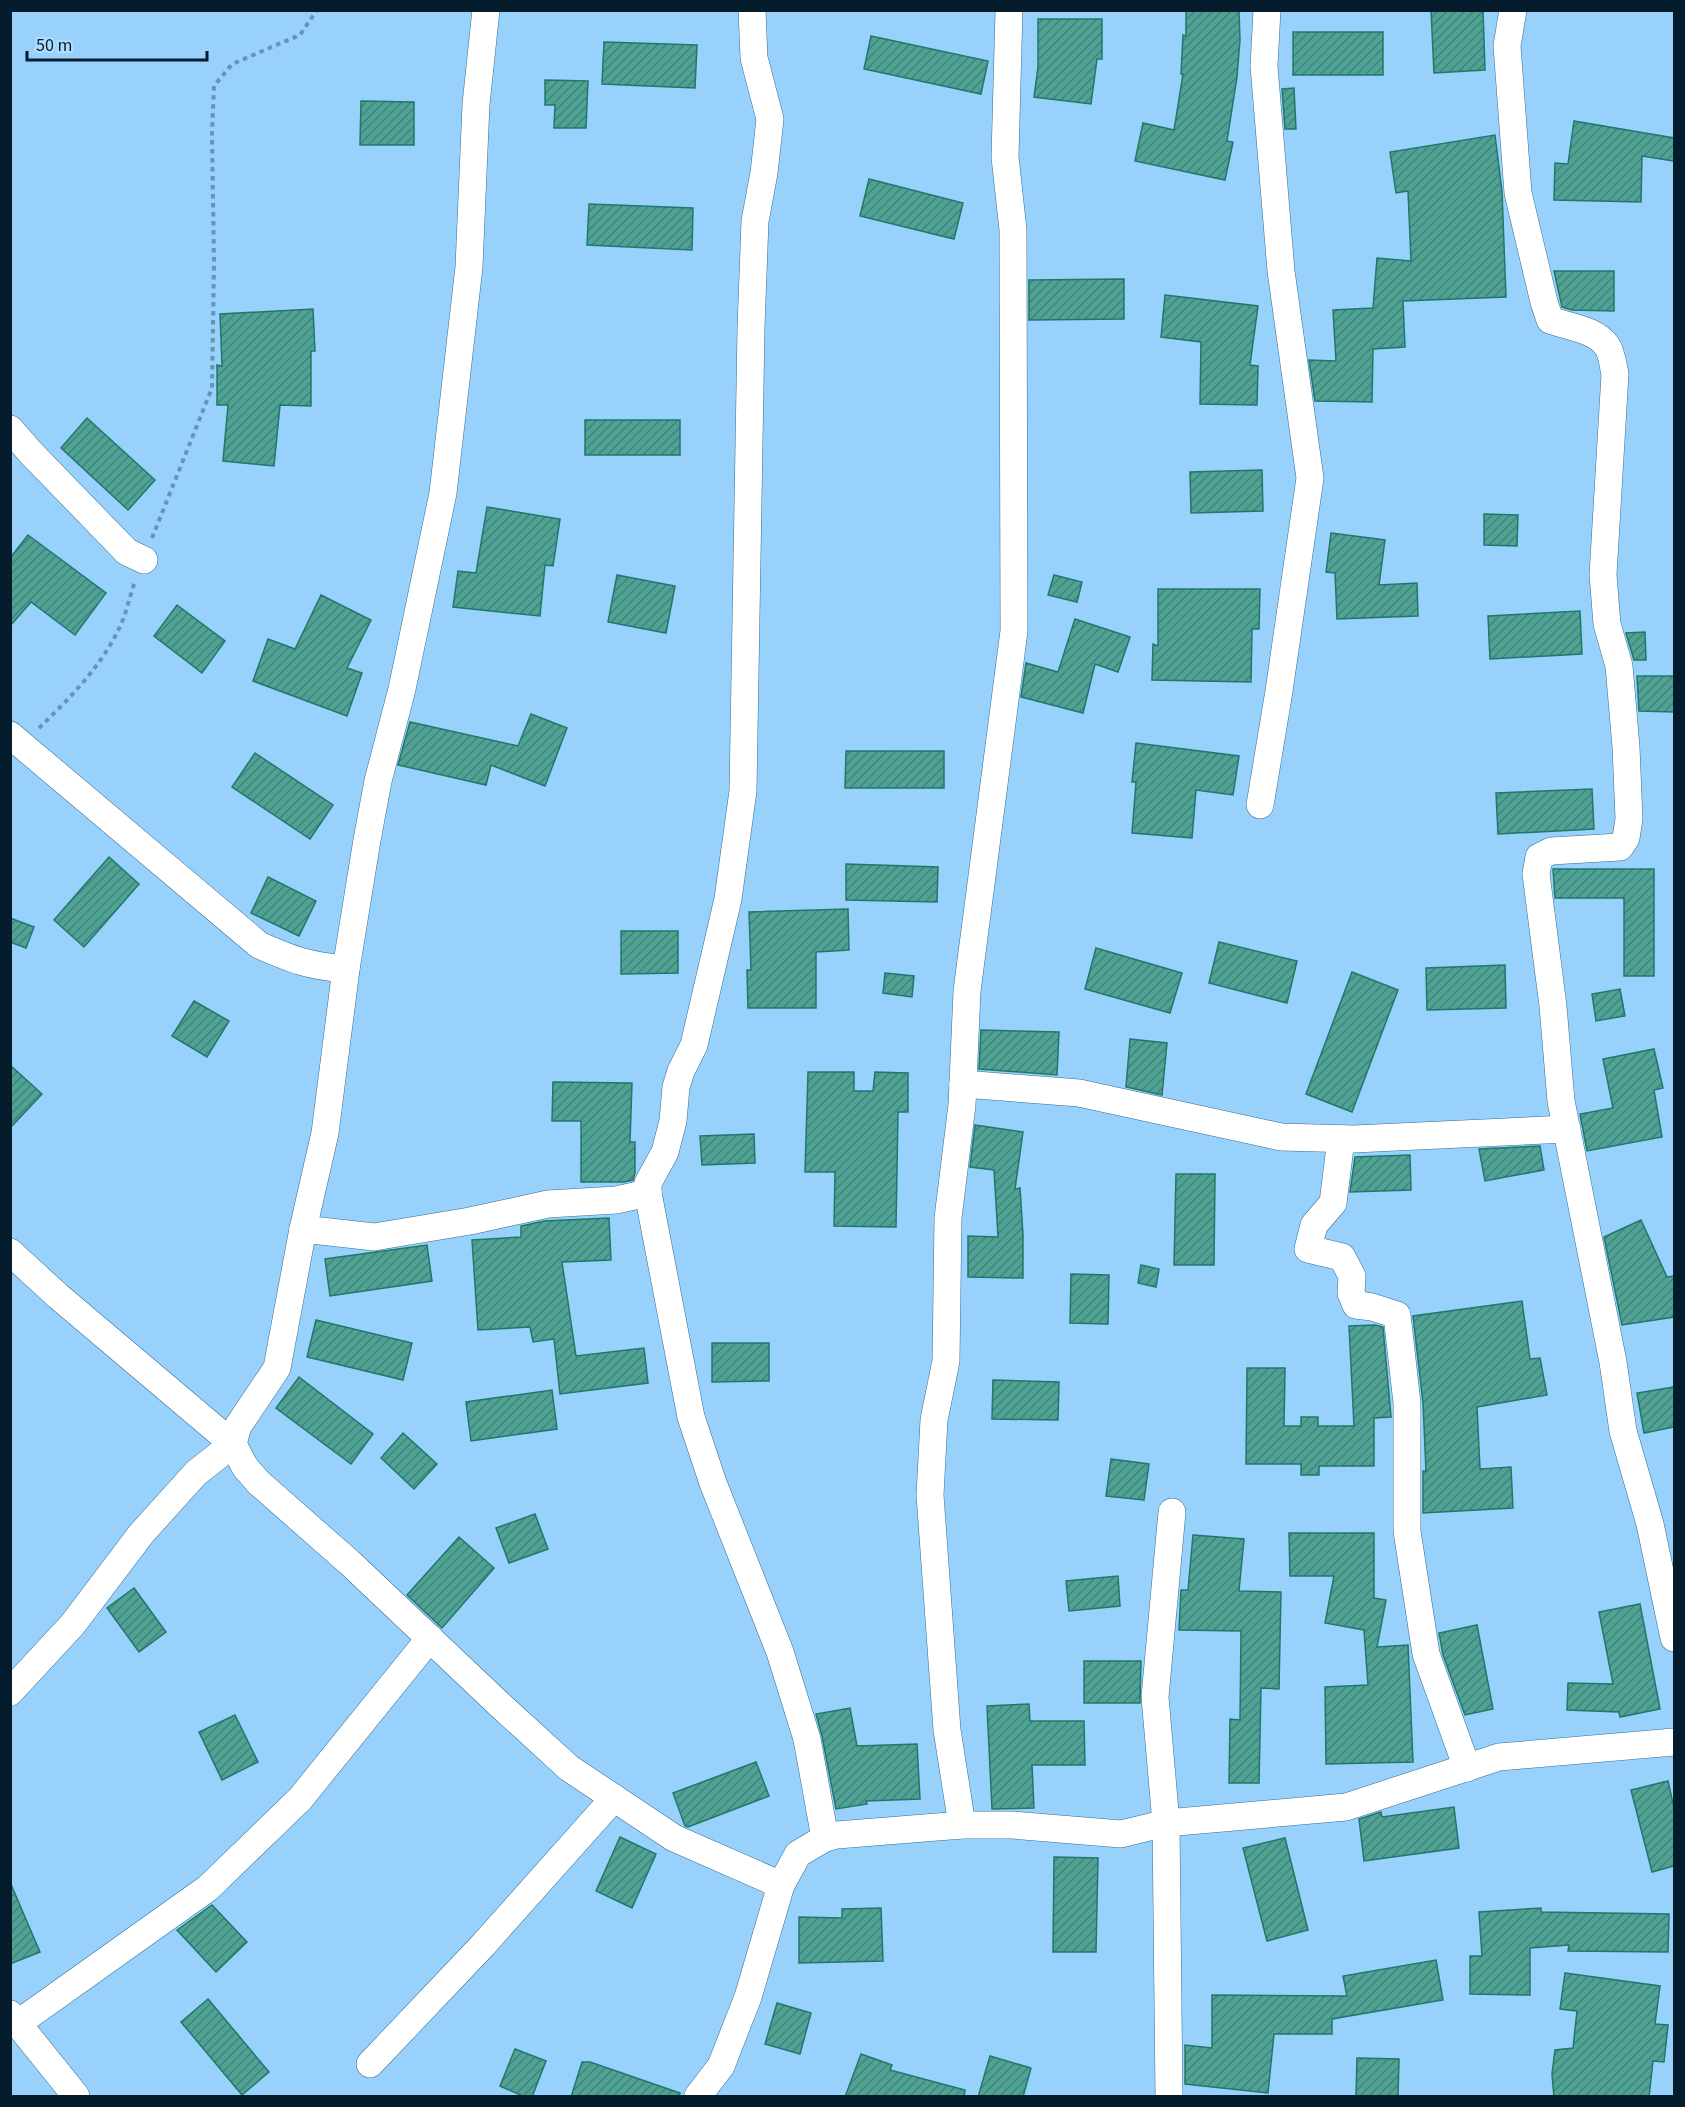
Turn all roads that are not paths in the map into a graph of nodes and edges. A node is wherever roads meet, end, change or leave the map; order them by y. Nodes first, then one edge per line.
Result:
1 (486, 10) edge
2 (752, 10) edge
3 (1009, 10) edge
4 (1267, 10) edge
5 (1513, 10) edge
6 (10, 429) edge
7 (144, 560) road end
8 (16, 740) edge
9 (1260, 805) dead end
10 (346, 969) junction
11 (963, 1084) junction
12 (1567, 1129) junction
13 (1341, 1138) junction
14 (648, 1193) junction
15 (303, 1229) junction
16 (10, 1252) edge
17 (233, 1444) junction
18 (1172, 1512) dead end
19 (430, 1638) junction
20 (1674, 1638) edge
21 (10, 1692) edge
22 (1674, 1742) edge
23 (1467, 1767) junction
24 (614, 1798) junction
25 (1166, 1823) junction
26 (962, 1825) junction
27 (825, 1838) junction
28 (780, 1885) junction
29 (14, 2019) edge
30 (370, 2064) dead end
31 (76, 2097) edge
32 (698, 2097) edge
33 (1169, 2097) edge

1 - 10 street
2 - 14 street
3 - 11 street
4 - 9 street
5 - 12 street
6 - 7 street
8 - 10 street
10 - 15 street
11 - 13 street
11 - 26 street
12 - 13 street
12 - 20 street
13 - 23 street
14 - 15 street
14 - 27 street
15 - 17 street
16 - 17 street
17 - 19 street
17 - 21 street
18 - 25 street
19 - 24 street
19 - 29 street
22 - 23 street
23 - 25 street
24 - 28 street
24 - 30 street
25 - 26 street
25 - 33 street
26 - 27 street
27 - 28 street
28 - 32 street
29 - 31 street

